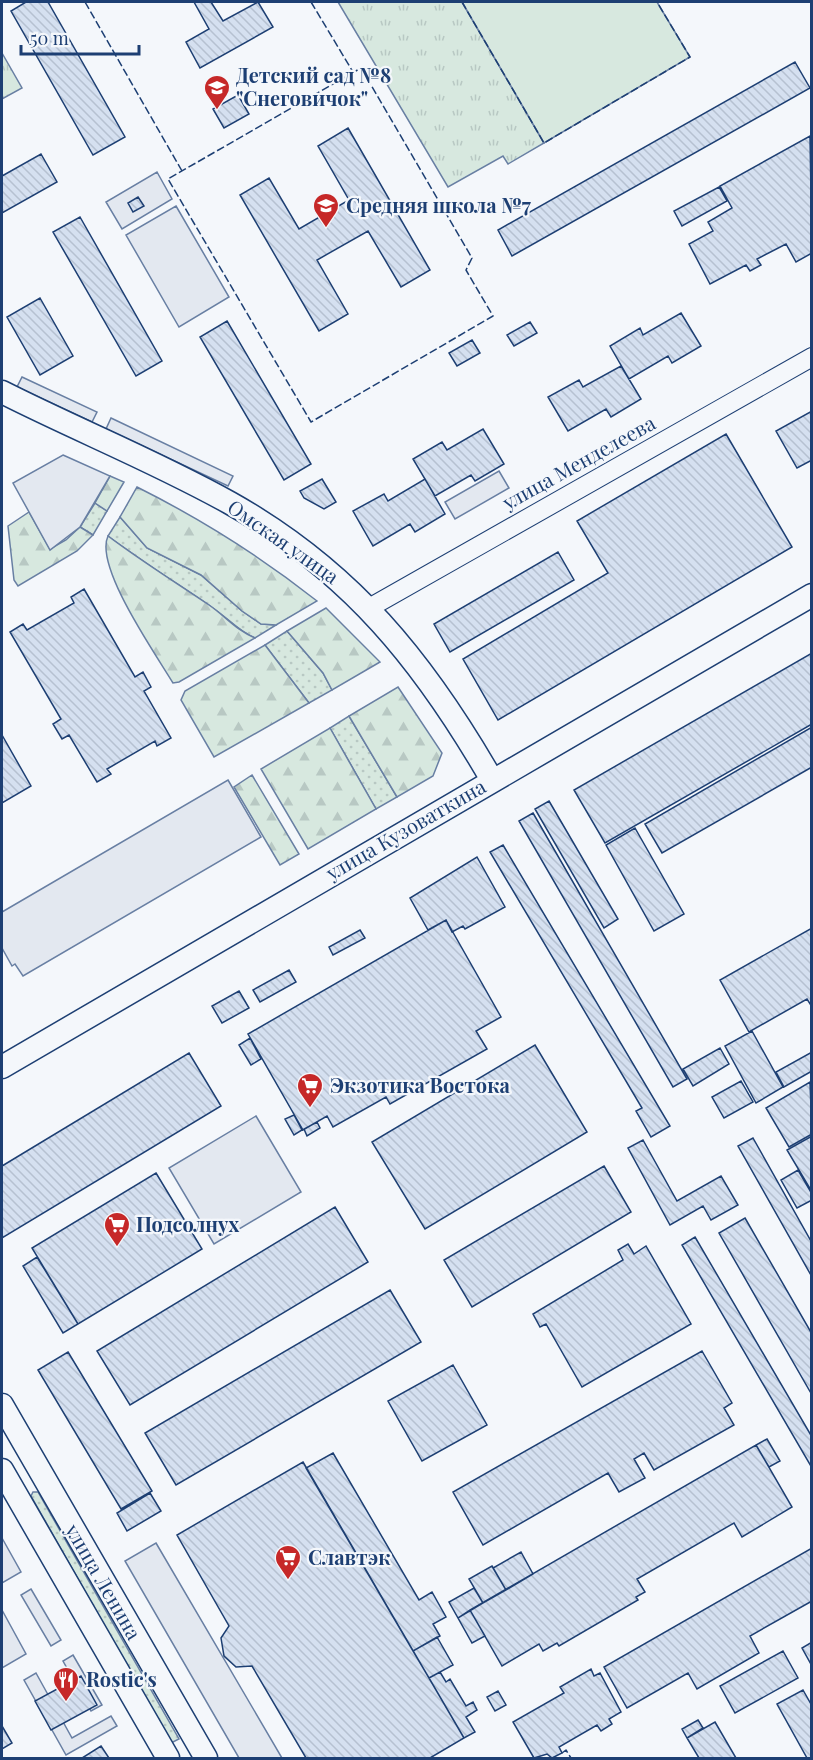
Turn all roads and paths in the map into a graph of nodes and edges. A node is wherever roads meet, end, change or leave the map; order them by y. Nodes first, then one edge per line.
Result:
1 (812, 357) edge
2 (2, 392) edge
3 (812, 595) edge
4 (369, 608) junction
5 (492, 780) junction
6 (2, 1067) edge
7 (2, 1405) edge
8 (40, 1471) junction
9 (7, 1479) edge
10 (168, 1758) edge
11 (206, 1758) edge

1 - 4 street, улица Менделеева
2 - 4 main road, Омская улица
3 - 5 main road, улица Кузоваткина
4 - 5 main road, Омская улица
5 - 6 main road, улица Кузоваткина
7 - 8 main road, улица Ленина
8 - 9 main road
8 - 11 main road, улица Ленина
9 - 10 main road, улица Ленина

